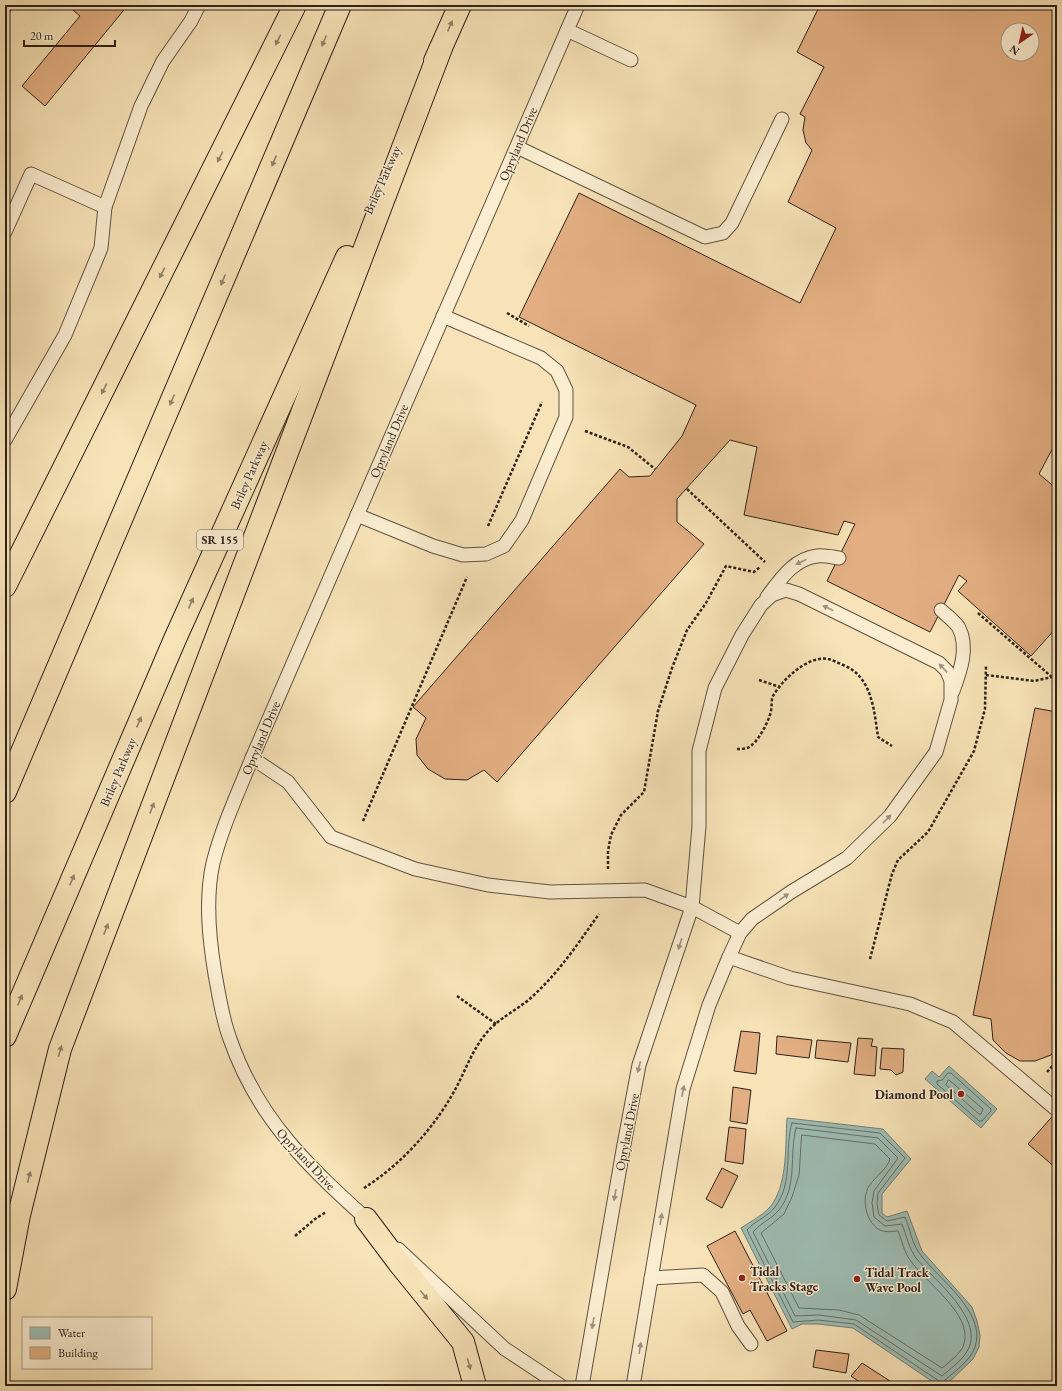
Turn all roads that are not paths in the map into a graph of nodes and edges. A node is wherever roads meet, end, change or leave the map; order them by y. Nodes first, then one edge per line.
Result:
1 (200, 5) edge
2 (295, 5) edge
3 (340, 5) edge
4 (460, 5) edge
5 (578, 5) edge
6 (567, 30) junction
7 (441, 48) junction
8 (631, 60) dead end
9 (782, 119) dead end
10 (517, 148) junction
11 (105, 207) junction
12 (5, 232) edge
13 (443, 316) junction
14 (5, 440) edge
15 (357, 515) junction
16 (838, 558) dead end
17 (5, 586) edge
18 (761, 605) junction
19 (941, 610) dead end
20 (951, 700) junction
21 (252, 758) junction
22 (5, 792) edge
23 (692, 907) junction
24 (740, 933) junction
25 (730, 956) junction
26 (5, 1036) edge
27 (1057, 1110) edge
28 (366, 1219) junction
29 (651, 1278) junction
30 (5, 1289) edge
31 (751, 1344) dead end
32 (475, 1386) edge
33 (562, 1386) edge
34 (582, 1386) edge
35 (634, 1386) edge

1 - 11 lane
2 -> 17 highway
3 -> 22 highway
7 -> 4 highway, Briley Parkway / SR 155
5 - 6 lane, Opryland Drive
6 - 8 lane
6 - 10 lane, Opryland Drive
26 -> 7 highway, Briley Parkway / SR 155
30 -> 7 highway
9 - 10 lane
10 - 13 lane, Opryland Drive
11 - 12 lane
11 - 14 lane
13 - 15 lane, Opryland Drive
13 - 15 lane
15 - 21 lane, Opryland Drive
16 -> 18 lane, Opryland Drive
20 -> 18 lane
18 - 23 lane, Opryland Drive
19 - 20 lane
24 -> 20 lane
21 - 23 lane
21 - 28 lane, Opryland Drive
23 - 24 lane
23 -> 34 lane, Opryland Drive
24 - 25 lane
25 - 27 lane
29 -> 25 lane
28 -> 32 highway
28 - 33 lane, Opryland Drive
29 - 31 lane
35 -> 29 lane

